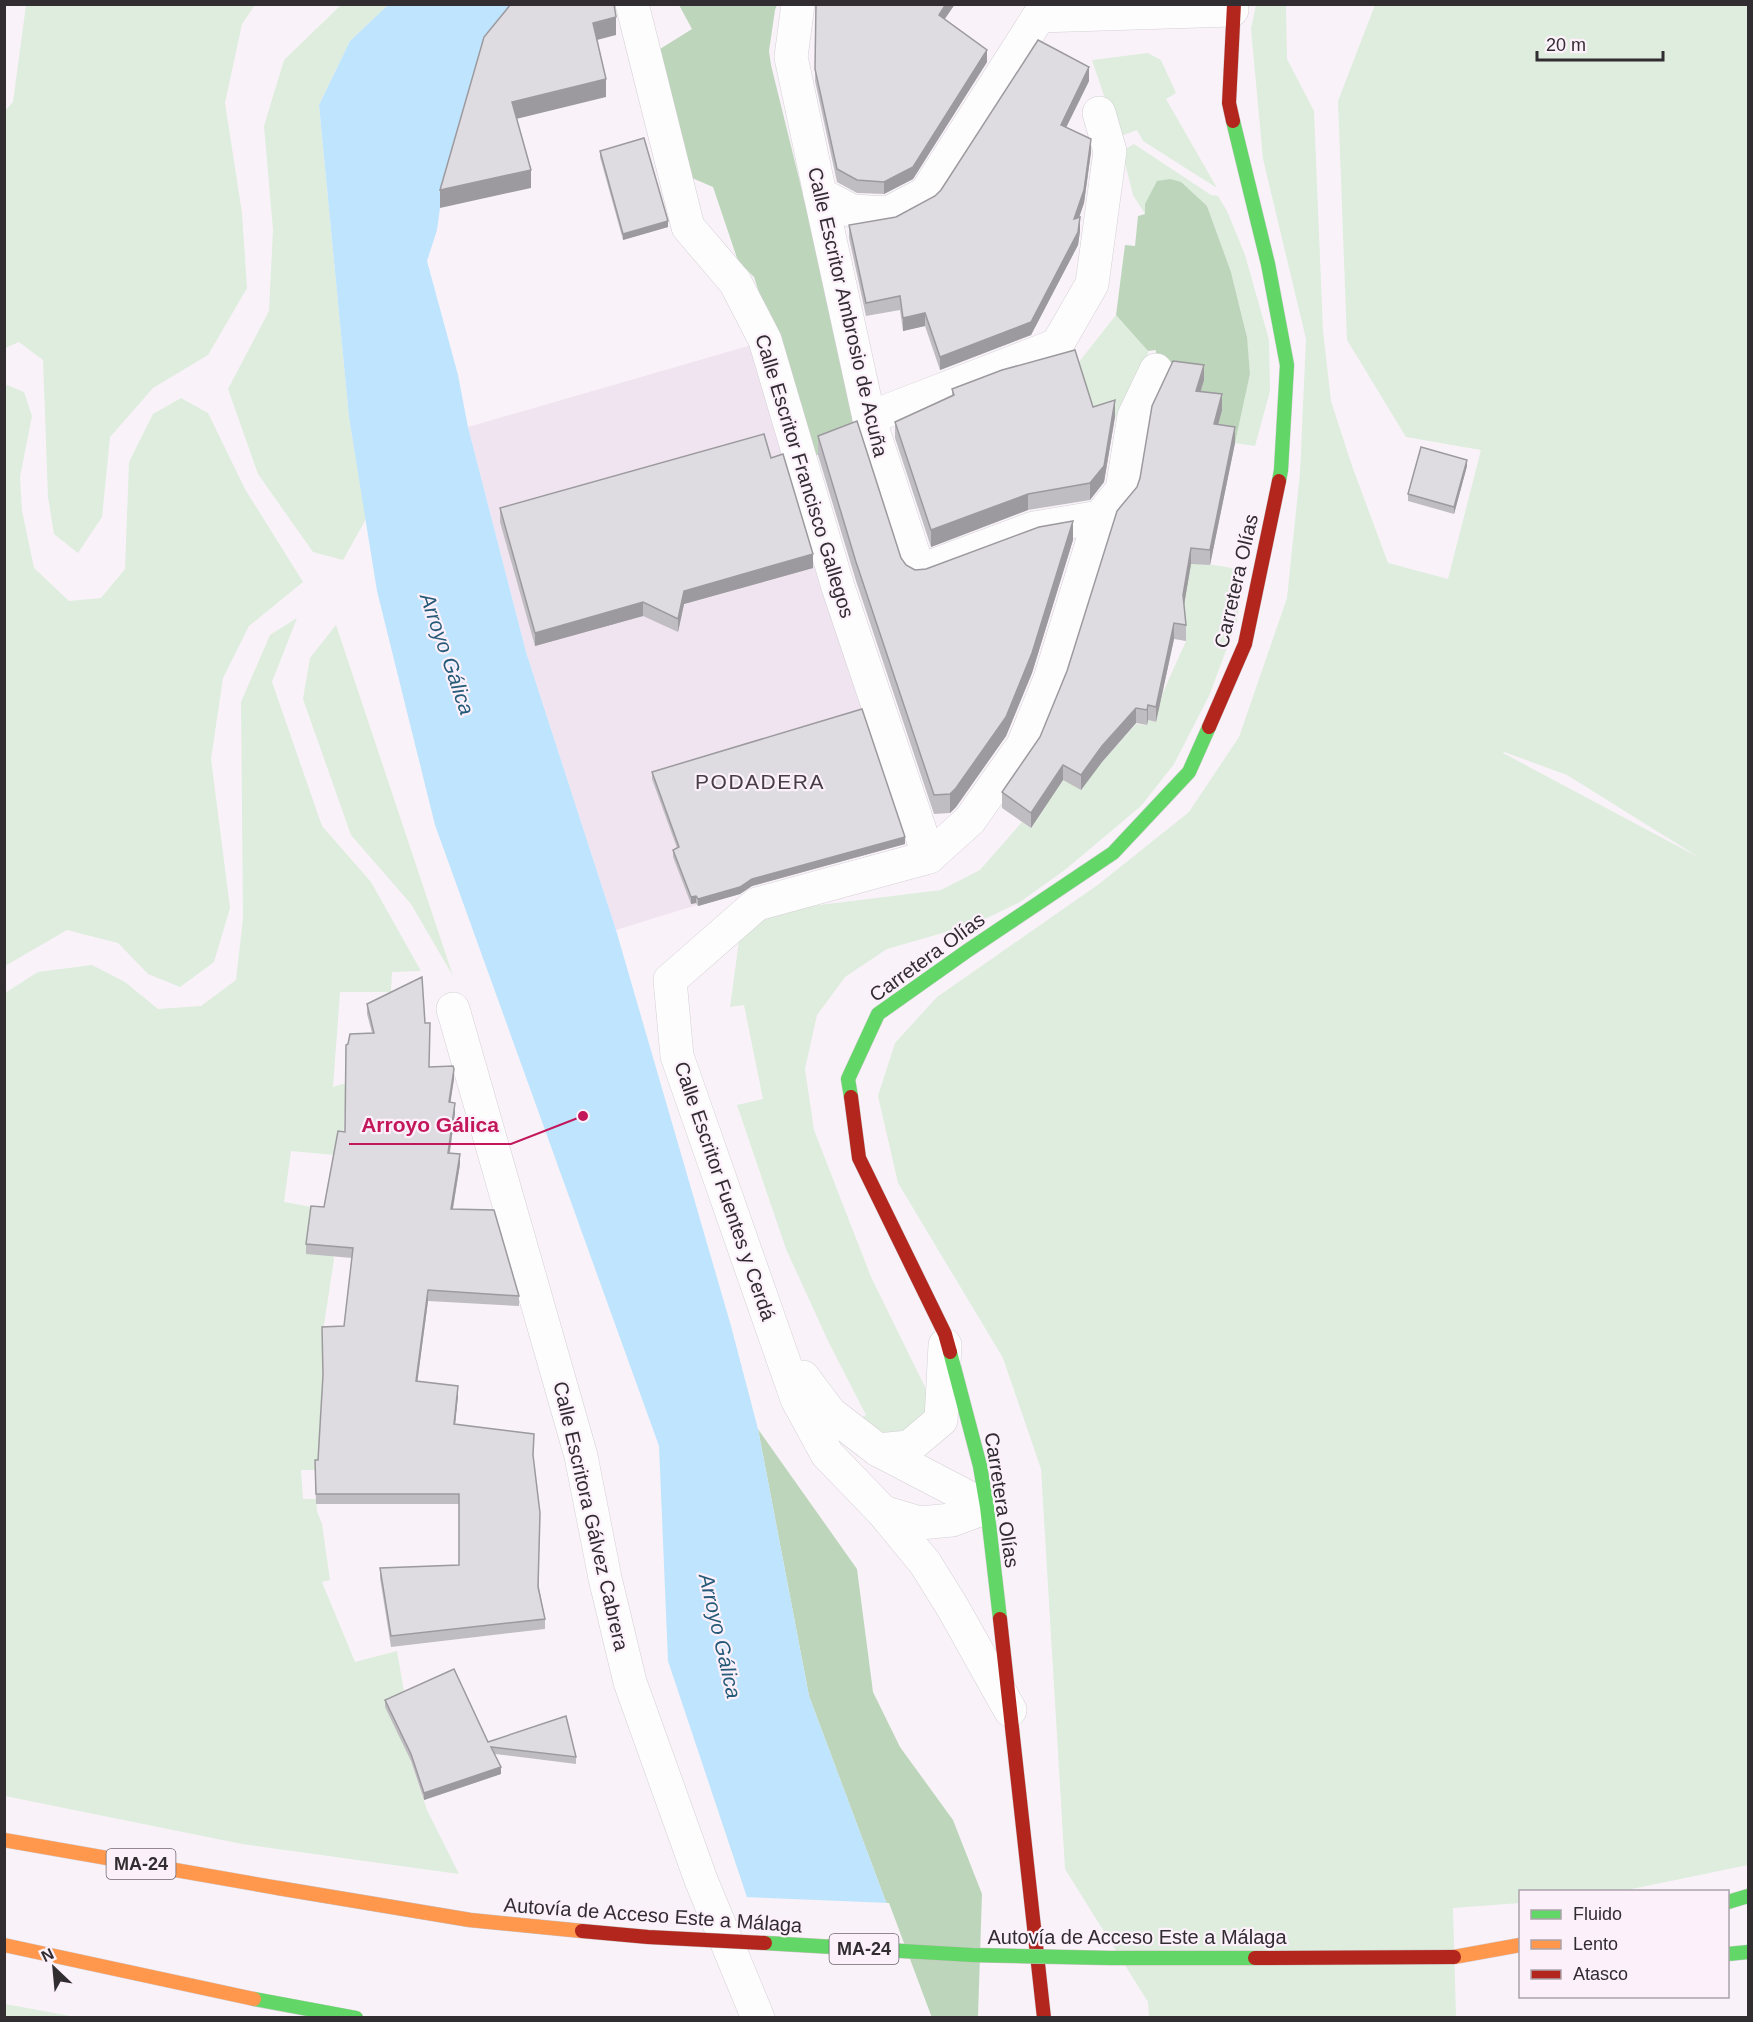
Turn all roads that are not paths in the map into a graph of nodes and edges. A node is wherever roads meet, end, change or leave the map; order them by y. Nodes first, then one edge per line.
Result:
1 (632, 4) edge
2 (798, 4) edge
3 (1233, 7) edge
4 (1099, 113) dead end
5 (820, 194) junction
6 (1156, 370) dead end
7 (869, 418) junction
8 (1100, 518) junction
9 (929, 857) junction
10 (453, 1009) dead end
11 (945, 1335) junction
12 (779, 1344) junction
13 (878, 1450) junction
14 (987, 1507) junction
15 (883, 1512) junction
16 (1010, 1710) junction
17 (4, 1840) edge
18 (1749, 1896) edge
19 (1729, 1902) edge
20 (4, 1945) edge
21 (1519, 1945) edge
22 (1749, 1952) edge
23 (1729, 1954) edge
24 (1454, 1957) junction
25 (1519, 1959) edge
26 (356, 2018) edge
27 (759, 2018) edge
28 (1044, 2018) edge

1 - 9 street, Calle Escritor Francisco Gallegos
2 - 5 street, Calle Escritor Ambrosio de Acuña
3 - 5 street
3 - 11 main road, Carretera Olías
4 - 7 street
5 - 7 street, Calle Escritor Ambrosio de Acuña
6 - 8 street, Calle Escritor Fuentes y Cerdá
7 - 8 street, Calle Escritor Ambrosio de Acuña
8 - 9 street, Calle Escritor Fuentes y Cerdá
9 - 12 street, Calle Escritor Fuentes y Cerdá
10 - 27 street, Calle Escritora Gálvez Cabrera
11 - 13 street
11 - 14 main road, Carretera Olías
12 - 13 street, Calle Escritor Fuentes y Cerdá
12 - 15 street, Calle Escritor Fuentes y Cerdá
13 - 14 street, Calle Escritor Fuentes y Cerdá
14 - 15 street, Calle Escritor Fuentes y Cerdá
14 - 16 main road, Carretera Olías
15 - 16 street, Calle Escritor Fuentes y Cerdá
16 - 28 main road, Carretera Olías
17 - 24 main road, Autovía de Acceso Este a Málaga / MA-24, bridge
18 - 19 main road
20 - 26 main road
21 - 24 main road
22 - 23 main road
24 - 25 main road, Autovía de Acceso Este a Málaga / MA-24

